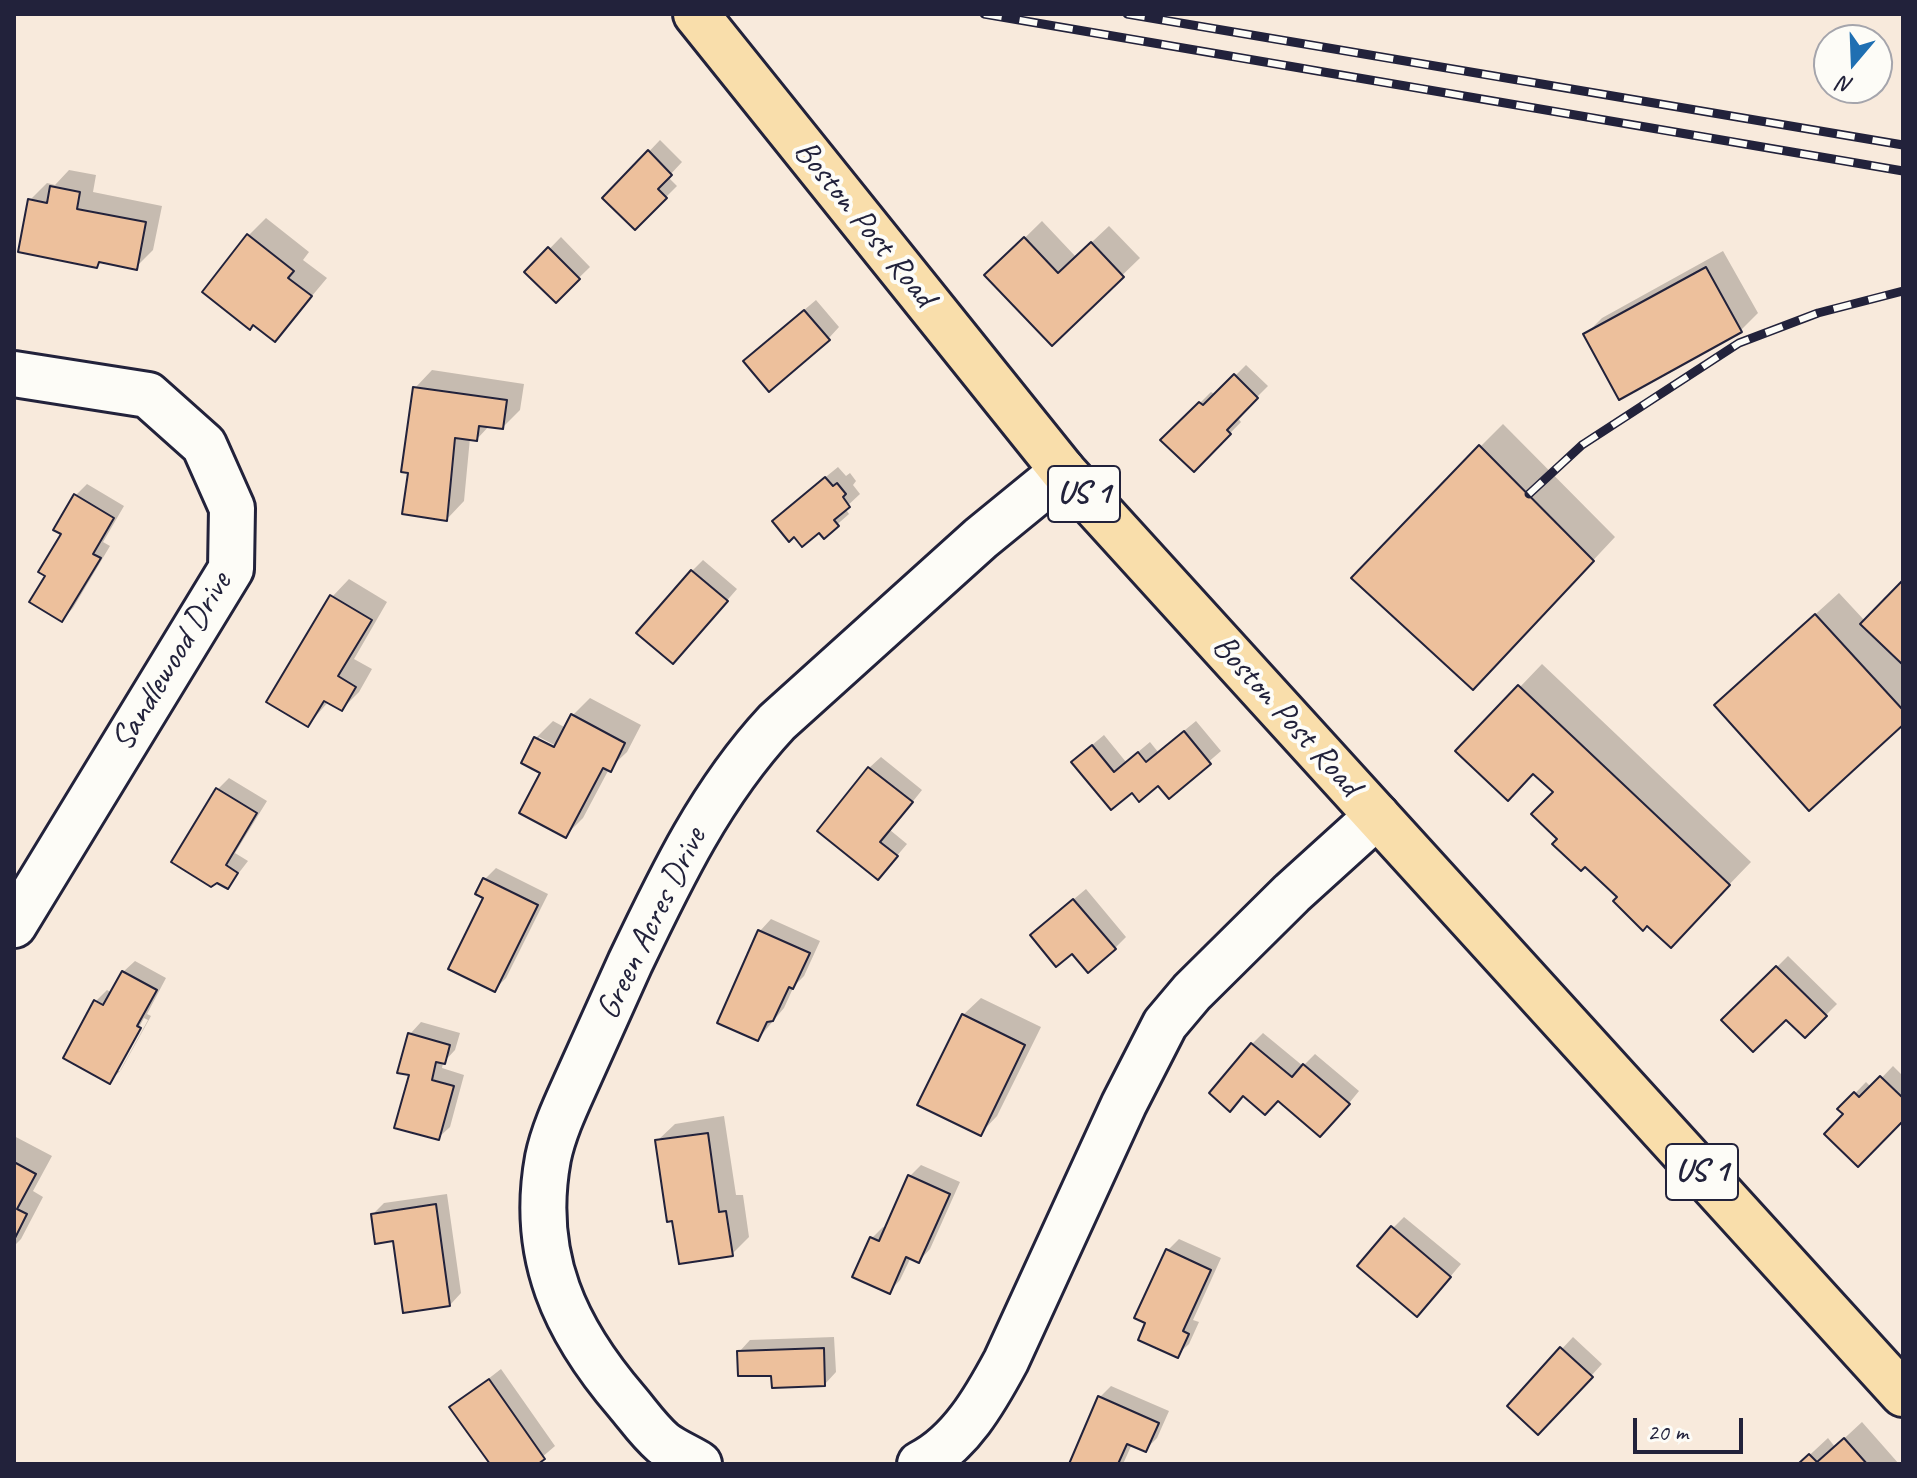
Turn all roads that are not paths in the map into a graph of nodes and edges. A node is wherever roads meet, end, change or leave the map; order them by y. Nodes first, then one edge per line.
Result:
1 (696, 14) edge
2 (14, 374) edge
3 (1063, 471) junction
4 (1377, 816) junction
5 (14, 925) edge
6 (1903, 1394) edge
7 (699, 1464) edge
8 (920, 1464) edge

1 - 3 main road, Boston Post Road / US 1
2 - 5 street, Sandlewood Drive
3 - 4 main road, Boston Post Road / US 1
3 - 7 street, Green Acres Drive
4 - 6 main road, Boston Post Road / US 1
4 - 8 street

